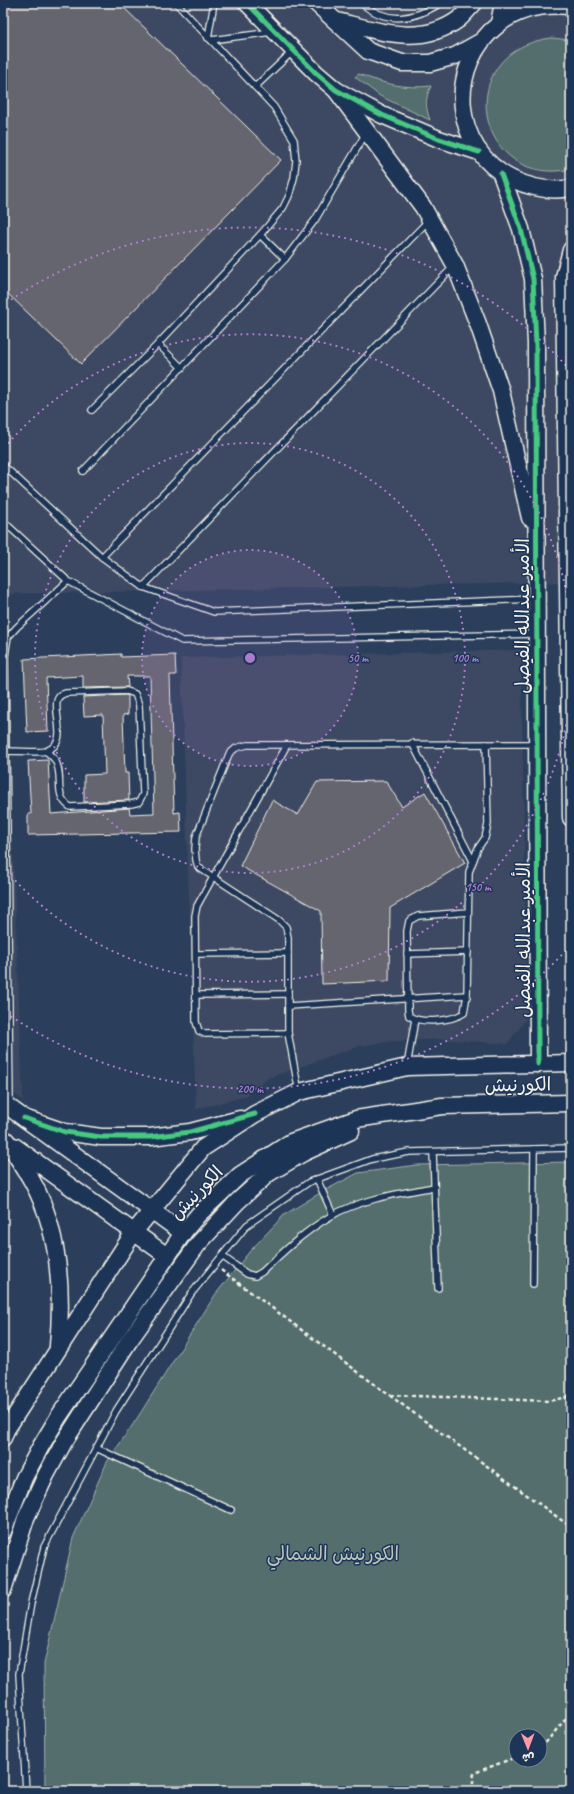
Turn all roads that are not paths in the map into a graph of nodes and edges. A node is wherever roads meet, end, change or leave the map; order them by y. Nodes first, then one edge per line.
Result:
1 (176, 3) edge
2 (214, 3) edge
3 (248, 3) edge
4 (316, 3) edge
5 (361, 3) edge
6 (441, 3) edge
7 (474, 3) edge
8 (503, 3) edge
9 (571, 6) edge
10 (335, 21) junction
11 (499, 23) junction
12 (275, 31) junction
13 (210, 39) junction
14 (480, 42) junction
15 (294, 50) junction
16 (255, 86) junction
17 (336, 90) junction
18 (367, 131) junction
19 (479, 152) junction
20 (502, 174) junction
21 (571, 188) edge
22 (430, 219) junction
23 (260, 235) junction
24 (571, 250) edge
25 (285, 259) junction
26 (455, 266) junction
27 (571, 333) edge
28 (158, 344) junction
29 (565, 352) junction
30 (182, 368) junction
31 (92, 410) dead end
32 (3, 465) edge
33 (83, 471) dead end
34 (3, 521) edge
35 (537, 551) junction
36 (102, 557) junction
37 (68, 580) junction
38 (143, 587) junction
39 (537, 599) junction
40 (537, 634) junction
41 (570, 641) edge
42 (570, 702) edge
43 (412, 743) junction
44 (486, 744) junction
45 (537, 744) junction
46 (287, 745) junction
47 (6, 751) junction
48 (46, 751) junction
49 (571, 818) edge
50 (473, 860) junction
51 (5, 874) edge
52 (214, 877) junction
53 (468, 912) junction
54 (468, 952) junction
55 (288, 953) junction
56 (196, 954) junction
57 (407, 954) junction
58 (288, 994) junction
59 (196, 995) junction
60 (467, 995) junction
61 (408, 1000) junction
62 (288, 1006) junction
63 (414, 1019) junction
64 (288, 1033) junction
65 (571, 1063) edge
66 (538, 1064) junction
67 (407, 1067) junction
68 (299, 1092) junction
69 (571, 1103) edge
70 (6, 1106) edge
71 (406, 1112) junction
72 (255, 1114) junction
73 (24, 1118) junction
74 (4, 1139) edge
75 (571, 1148) edge
76 (534, 1149) junction
77 (433, 1152) junction
78 (317, 1179) junction
79 (434, 1187) junction
80 (151, 1210) junction
81 (333, 1215) junction
82 (134, 1232) junction
83 (183, 1233) junction
84 (167, 1256) junction
85 (222, 1256) junction
86 (533, 1284) dead end
87 (438, 1288) dead end
88 (58, 1348) junction
89 (3, 1438) edge
90 (96, 1448) junction
91 (231, 1510) dead end
92 (3, 1532) edge
93 (3, 1590) edge
94 (26, 1791) edge

1 - 13 lane
2 - 13 lane
3 - 12 street
4 - 10 street
5 - 6 lane
7 - 10 street
8 - 11 street
9 - 11 street
10 - 14 street
11 - 14 street
12 - 13 lane
12 - 15 street
13 - 16 lane
14 - 19 street
15 - 16 lane
15 - 17 street
16 - 23 lane
17 - 18 street
17 - 19 street
18 - 22 street
18 - 25 lane
19 - 20 street
20 - 21 street
20 - 35 street, الأمير عبدالله الفيصل
22 - 26 street
22 - 36 lane
23 - 25 lane
23 - 28 lane
24 - 29 street
25 - 30 lane
26 - 35 street
26 - 38 lane
27 - 29 street
28 - 30 lane
28 - 31 lane
29 - 41 street
30 - 33 lane
32 - 36 lane
34 - 37 lane
35 - 39 street, الأمير عبدالله الفيصل
36 - 38 lane
37 - 40 lane
37 - 47 lane
38 - 39 lane
39 - 40 street, الأمير عبدالله الفيصل
40 - 45 street, الأمير عبدالله الفيصل
41 - 42 street
42 - 49 street
43 - 44 lane
43 - 46 lane
43 - 50 lane
44 - 45 lane
44 - 50 lane
45 - 66 street, الأمير عبدالله الفيصل
46 - 52 lane
46 - 52 lane
47 - 48 lane
47 - 51 lane
48 - 48 lane
50 - 53 lane
51 - 70 lane
52 - 55 lane
52 - 56 lane
53 - 54 lane
53 - 57 lane
54 - 57 lane
54 - 60 lane
55 - 56 lane
55 - 58 lane
56 - 59 lane
57 - 61 lane
58 - 59 lane
58 - 62 lane
59 - 64 lane
60 - 61 lane
60 - 63 lane
61 - 62 lane
61 - 63 lane
62 - 64 lane
63 - 67 lane
64 - 68 lane
65 - 66 street, الكورنيش
66 - 67 street, الكورنيش
67 - 68 street, الكورنيش
68 - 72 street, الكورنيش
69 - 71 street, الكورنيش
70 - 73 street
71 - 83 street, الكورنيش
71 - 93 street
72 - 73 street
72 - 80 street, الكورنيش
73 - 80 street
74 - 82 street
74 - 88 street
75 - 76 lane
76 - 77 lane
76 - 86 lane
77 - 78 lane
77 - 79 lane
78 - 81 lane
78 - 85 lane
79 - 81 lane
79 - 87 lane
80 - 82 street, الكورنيش
80 - 83 street
81 - 85 lane
82 - 84 street
82 - 88 street, الكورنيش
83 - 84 street, الكورنيش
84 - 92 street, الكورنيش
85 - 90 lane
88 - 89 street, الكورنيش
90 - 91 lane
90 - 94 lane

